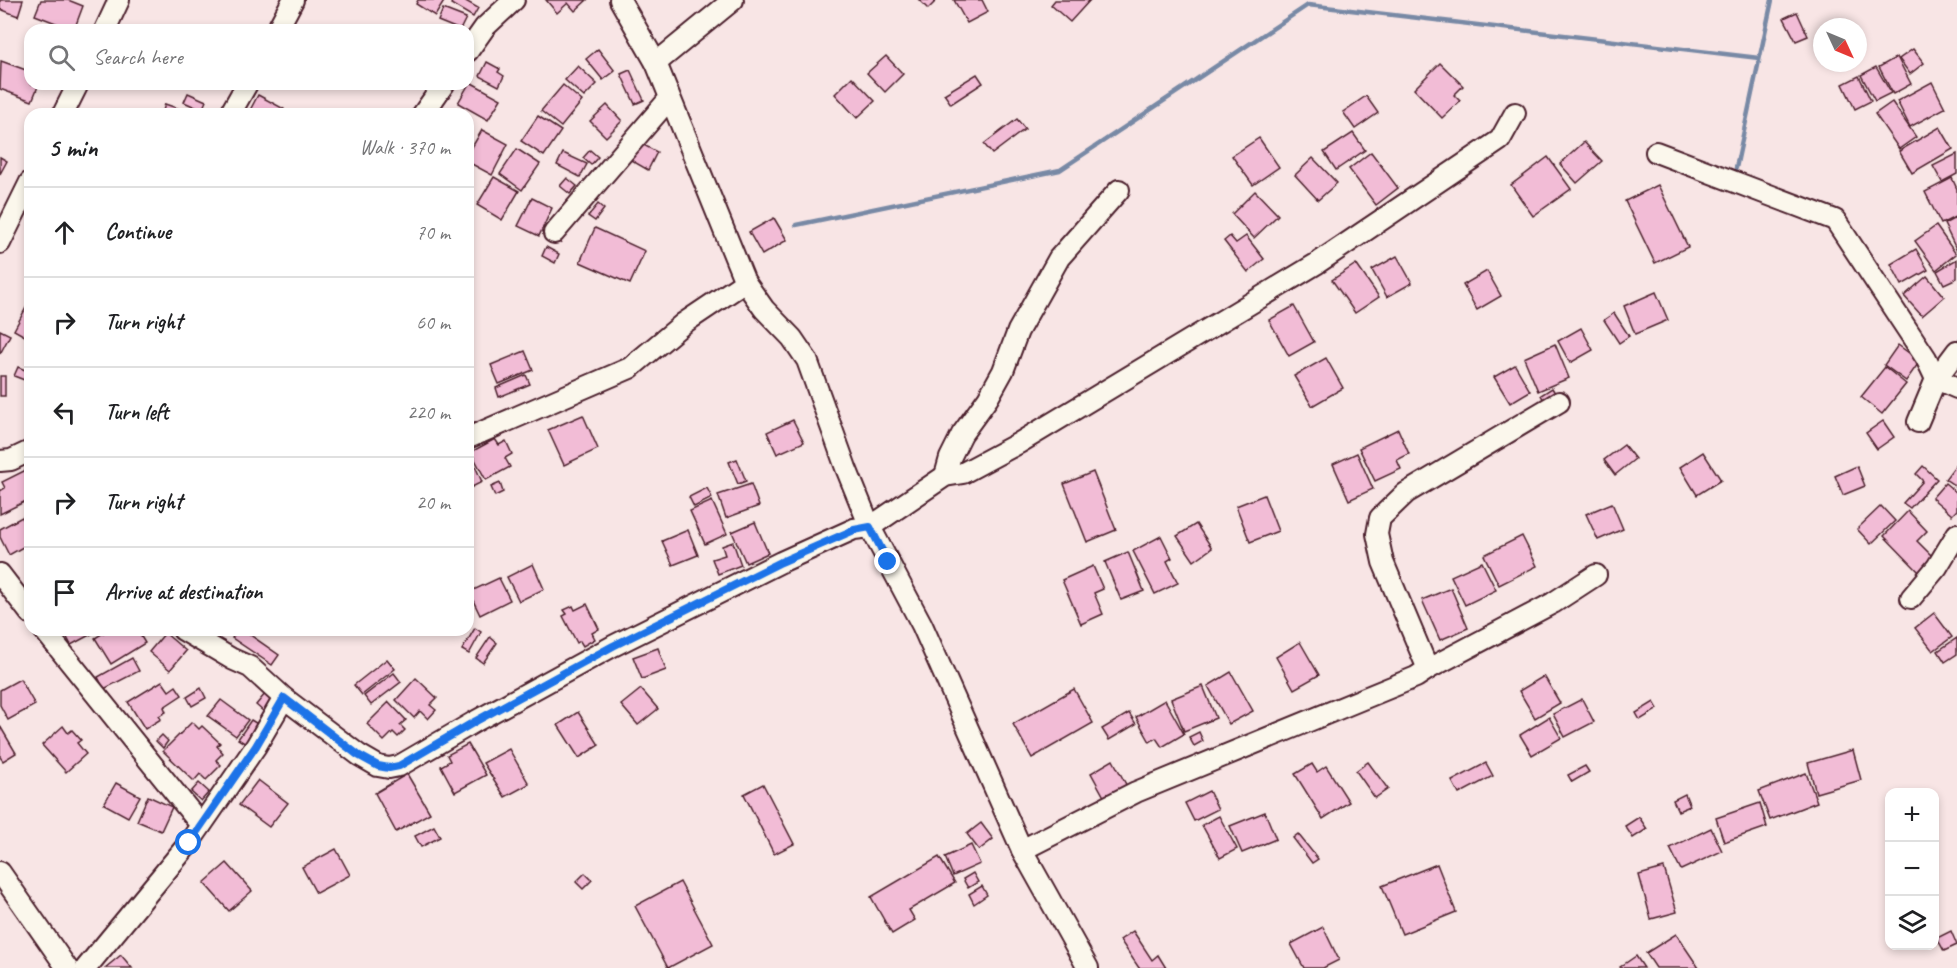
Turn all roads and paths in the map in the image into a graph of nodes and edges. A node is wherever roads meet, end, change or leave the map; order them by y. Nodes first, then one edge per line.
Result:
1 (119, 0) edge
2 (294, 0) edge
3 (514, 0) edge
4 (620, 0) edge
5 (733, 0) edge
6 (108, 24) edge
7 (280, 24) edge
8 (474, 43) edge
9 (656, 63) junction
10 (75, 90) edge
11 (244, 90) edge
12 (440, 90) edge
13 (669, 99) junction
14 (66, 108) edge
15 (233, 108) edge
16 (427, 108) edge
17 (1515, 113) dead end
18 (1656, 152) dead end
19 (1119, 190) dead end
20 (24, 193) edge
21 (554, 233) dead end
22 (1, 236) edge
23 (745, 282) junction
24 (1957, 351) edge
25 (1936, 379) junction
26 (1957, 388) edge
27 (1559, 402) dead end
28 (1918, 422) dead end
29 (474, 435) edge
30 (24, 455) edge
31 (0, 461) edge
32 (945, 476) junction
33 (870, 527) junction
34 (1957, 534) edge
35 (0, 574) edge
36 (1596, 575) dead end
37 (1911, 598) dead end
38 (24, 605) edge
39 (49, 636) edge
40 (197, 636) edge
41 (1428, 669) junction
42 (284, 698) junction
43 (201, 825) junction
44 (1022, 850) junction
45 (0, 872) edge
46 (67, 968) edge
47 (86, 968) edge
48 (1088, 968) edge

1 - 6 street
2 - 7 street
3 - 8 street
4 - 9 street
5 - 9 street
9 - 13 street
10 - 14 street
11 - 15 street
12 - 16 street
13 - 21 street
13 - 23 street
17 - 32 street
18 - 25 street
19 - 32 street
20 - 22 street
23 - 29 street
23 - 33 street
24 - 25 street
25 - 26 street
25 - 28 street
27 - 41 street
30 - 31 street
32 - 33 street
33 - 42 street
33 - 44 street
34 - 37 street
35 - 38 street
36 - 41 street
39 - 43 street
40 - 42 street
41 - 44 street
42 - 43 street
43 - 47 street
44 - 48 street
45 - 46 street

